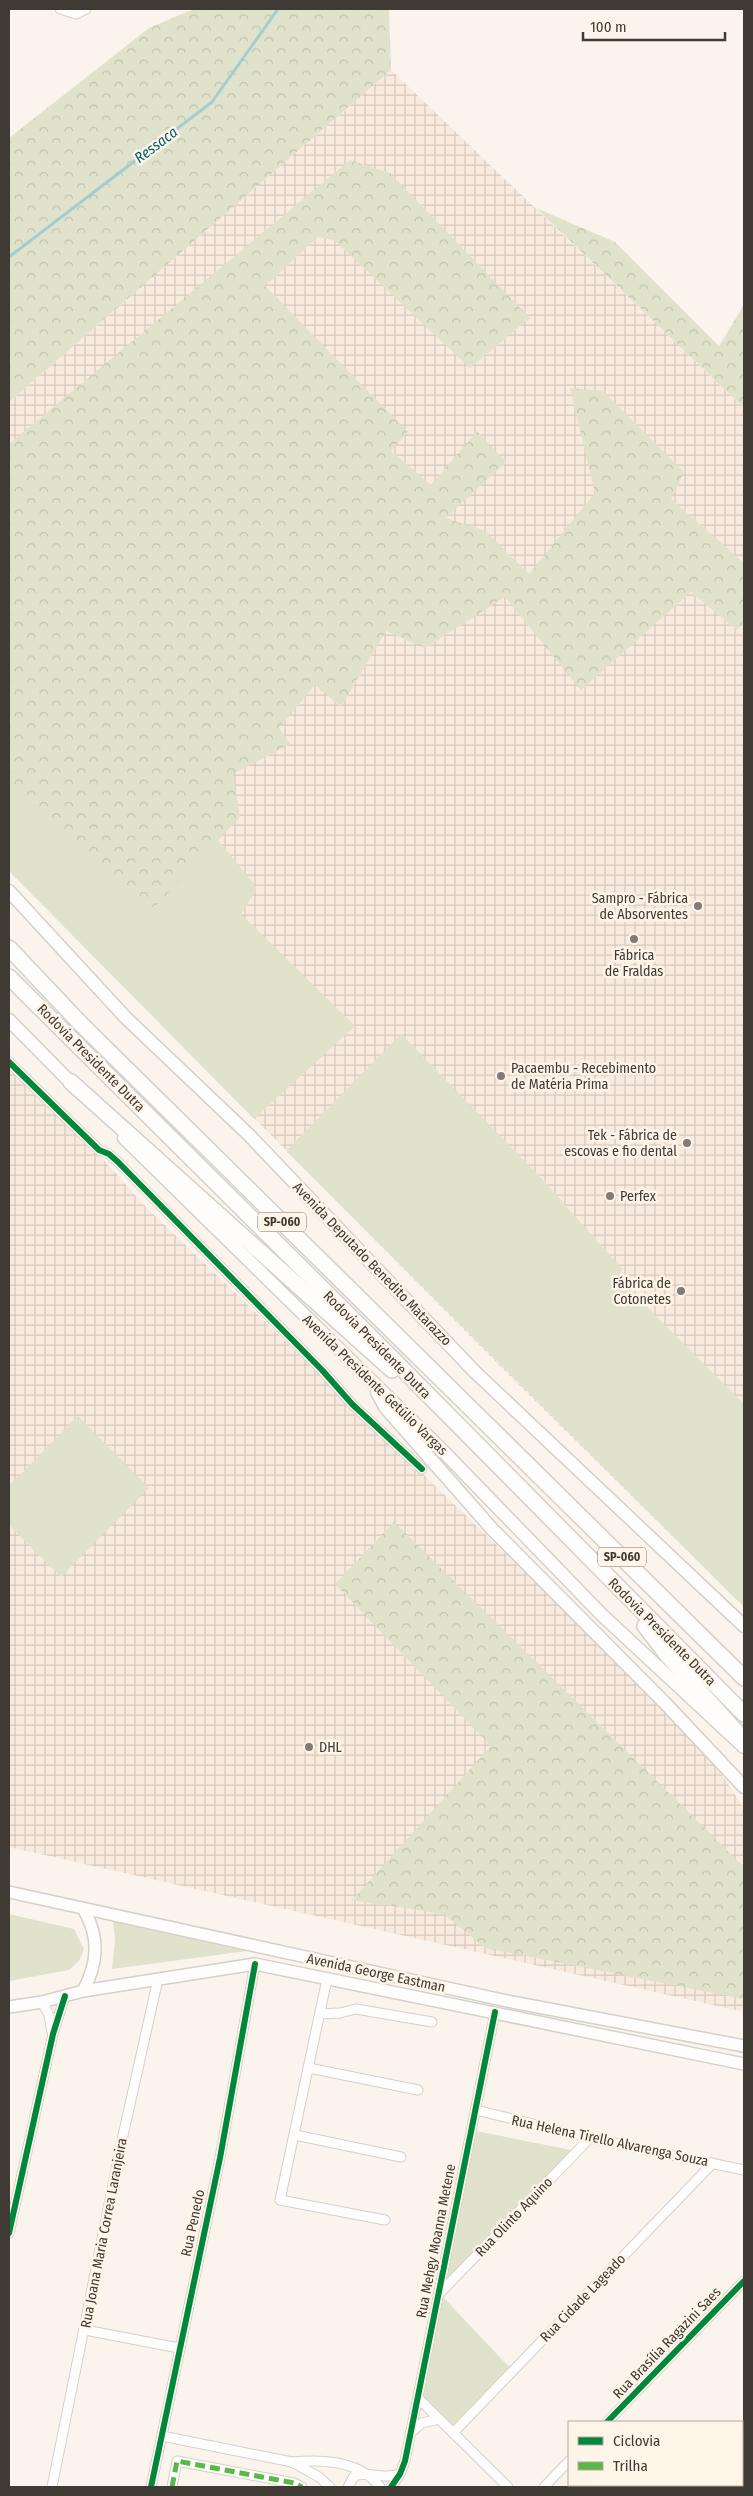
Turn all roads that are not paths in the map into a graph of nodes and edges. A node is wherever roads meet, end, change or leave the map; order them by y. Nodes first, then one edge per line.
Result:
1 (60, 9) edge
2 (86, 9) edge
3 (9, 892) edge
4 (9, 948) edge
5 (9, 977) edge
6 (9, 1020) edge
7 (9, 1062) edge
8 (71, 1082) junction
9 (371, 1380) junction
10 (452, 1420) junction
11 (422, 1469) dead end
12 (611, 1581) junction
13 (686, 1620) junction
14 (744, 1626) edge
15 (744, 1669) edge
16 (744, 1678) edge
17 (744, 1714) edge
18 (696, 1738) junction
19 (744, 1740) edge
20 (744, 1748) edge
21 (744, 1779) edge
22 (744, 1787) edge
23 (9, 1892) edge
24 (84, 1910) junction
25 (255, 1964) junction
26 (158, 1979) junction
27 (327, 1979) junction
28 (83, 1991) junction
29 (65, 1996) junction
30 (42, 2002) junction
31 (14, 2006) edge
32 (495, 2012) junction
33 (320, 2014) junction
34 (432, 2022) dead end
35 (53, 2034) junction
36 (744, 2046) edge
37 (744, 2064) edge
38 (309, 2068) junction
39 (418, 2090) dead end
40 (476, 2110) junction
41 (295, 2134) junction
42 (590, 2138) junction
43 (400, 2157) dead end
44 (713, 2163) junction
45 (744, 2170) edge
46 (385, 2220) dead end
47 (9, 2233) edge
48 (744, 2281) edge
49 (438, 2295) junction
50 (85, 2330) junction
51 (179, 2348) junction
52 (418, 2398) junction
53 (439, 2419) junction
54 (608, 2421) edge
55 (410, 2433) junction
56 (453, 2433) junction
57 (162, 2436) junction
58 (292, 2462) junction
59 (568, 2462) edge
60 (367, 2473) junction
61 (400, 2474) junction
62 (52, 2487) edge
63 (151, 2487) edge
64 (172, 2487) edge
65 (302, 2487) edge
66 (330, 2487) edge
67 (348, 2487) edge
68 (380, 2487) edge
69 (390, 2487) edge
70 (508, 2487) edge
71 (544, 2487) edge

1 - 2 street
3 - 14 main road, Avenida Deputado Benedito Matarazzo
4 - 13 highway, Rodovia Presidente Dutra / SP-060
5 - 10 highway, Rodovia Presidente Dutra / SP-060
6 - 8 main road, Avenida Presidente Getúlio Vargas
7 - 11 street
8 - 9 main road, Avenida Presidente Getúlio Vargas
8 - 10 highway
9 - 18 main road
9 - 20 main road, Avenida Presidente Getúlio Vargas
10 - 12 highway, Rodovia Presidente Dutra / SP-060
12 - 17 highway, Rodovia Presidente Dutra / SP-060
12 - 19 highway
13 - 15 main road
13 - 16 highway, Rodovia Presidente Dutra / SP-060
18 - 21 main road
18 - 22 main road
23 - 24 main road, Avenida George Eastman
24 - 28 main road
24 - 36 main road, Avenida George Eastman
25 - 26 main road, Avenida George Eastman
25 - 27 main road, Avenida George Eastman
25 - 51 street, Rua Penedo
26 - 28 main road, Avenida George Eastman
26 - 50 street, Rua Joana Maria Correa Laranjeira
27 - 32 main road, Avenida George Eastman
27 - 33 street
28 - 29 main road, Avenida George Eastman
29 - 30 main road, Avenida George Eastman
29 - 35 street
30 - 31 main road, Avenida George Eastman
30 - 35 street
32 - 37 main road, Avenida George Eastman
32 - 40 street, Rua Mehgy Moanna Metene
33 - 34 street
33 - 38 street
35 - 47 street
38 - 39 street
38 - 41 street
40 - 42 street, Rua Helena Tirello Alvarenga Souza
40 - 49 street, Rua Mehgy Moanna Metene
41 - 43 street
41 - 46 street
42 - 44 street, Rua Helena Tirello Alvarenga Souza
42 - 49 street, Rua Olinto Aquino
44 - 45 street, Rua Helena Tirello Alvarenga Souza
44 - 56 street, Rua Cidade Lageado
48 - 54 street, Rua Brasília Ragazini Saes
49 - 52 street, Rua Mehgy Moanna Metene
50 - 51 street
50 - 62 street, Rua Joana Maria Correa Laranjeira
51 - 57 street, Rua Penedo
52 - 53 street
52 - 55 street, Rua Mehgy Moanna Metene
53 - 55 street
53 - 56 street
55 - 61 street, Rua Mehgy Moanna Metene
56 - 70 street
57 - 58 street
57 - 63 street, Rua Penedo
58 - 60 street
58 - 66 street
59 - 71 street
60 - 61 street
60 - 67 street
60 - 68 street
61 - 69 street
64 - 65 street

